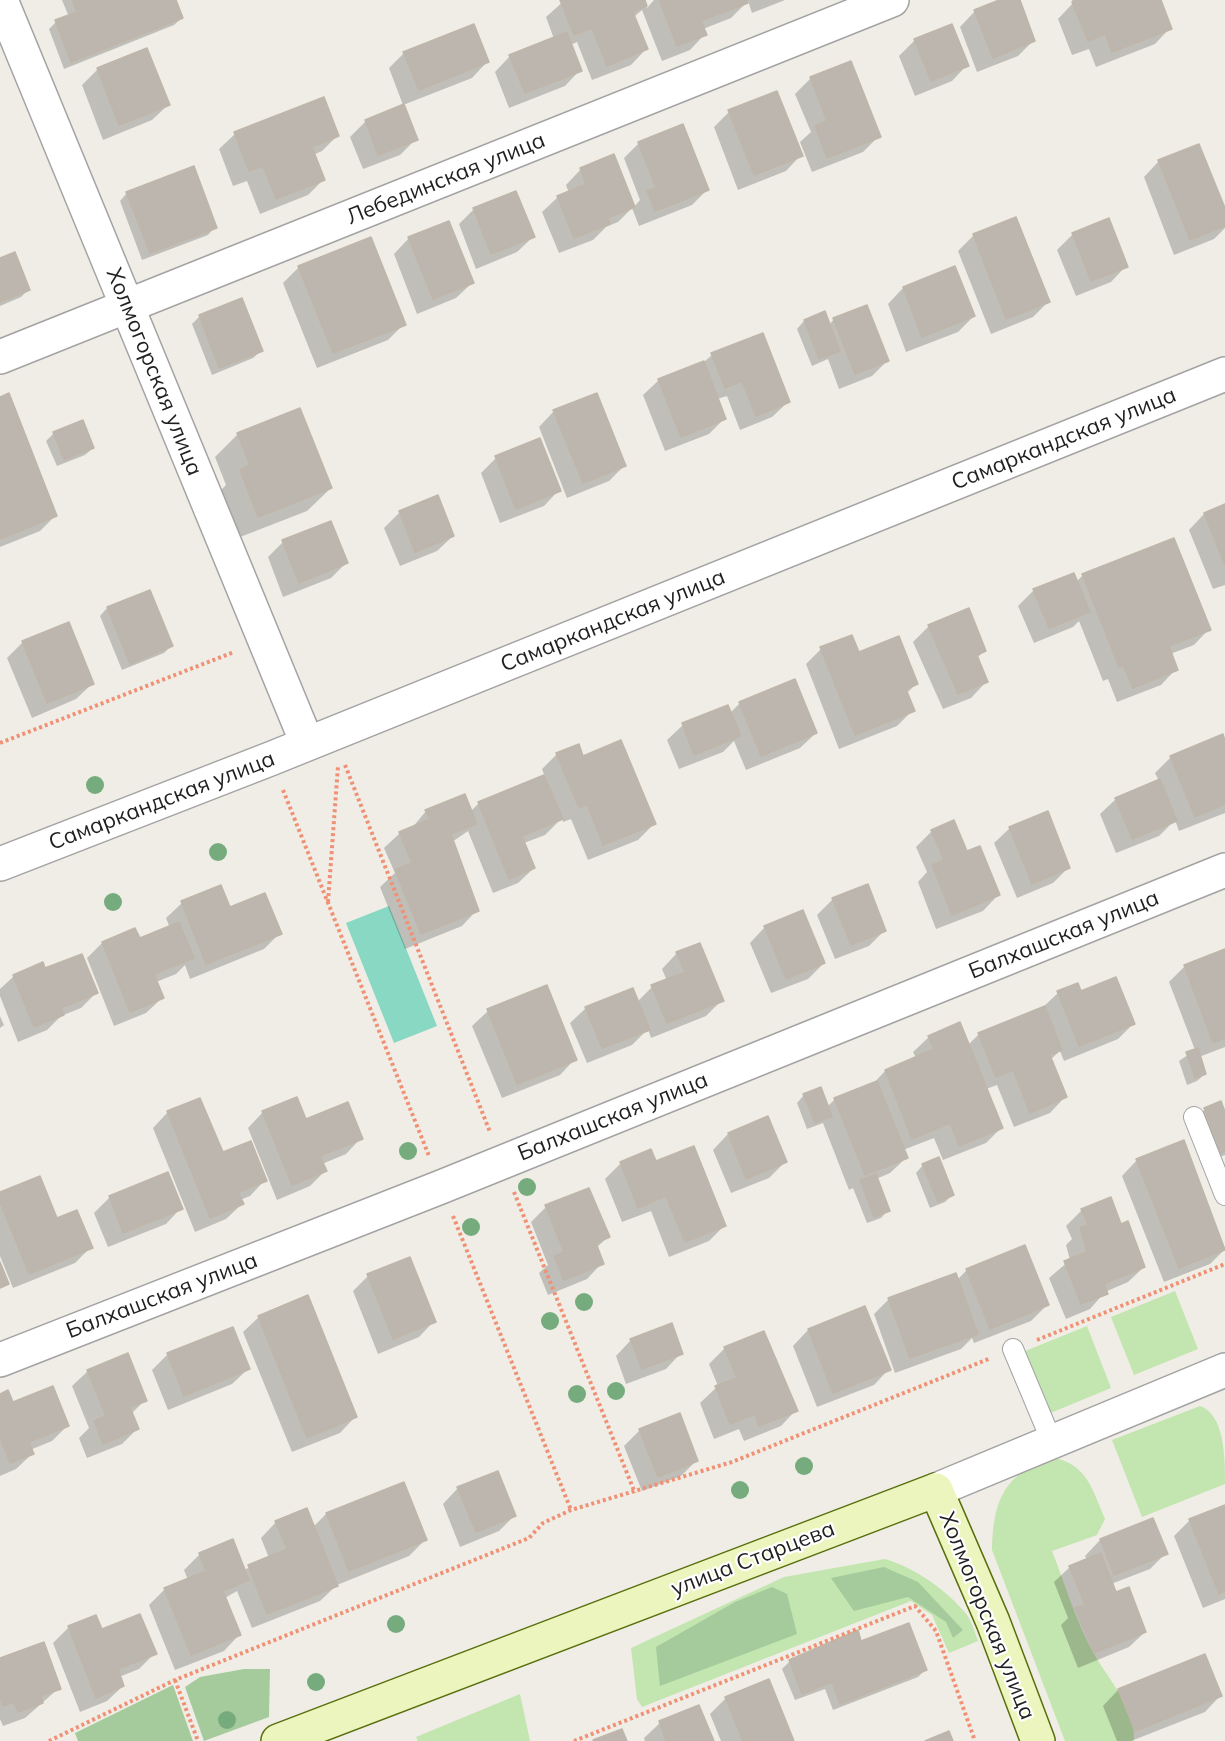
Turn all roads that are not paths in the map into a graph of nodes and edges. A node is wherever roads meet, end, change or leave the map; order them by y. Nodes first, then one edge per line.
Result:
1 (1, 0) edge
2 (892, 0) edge
3 (128, 307) junction
4 (0, 357) edge
5 (1225, 374) edge
6 (326, 743) junction
7 (0, 864) edge
8 (1225, 870) edge
9 (1194, 1118) dead end
10 (1225, 1195) edge
11 (1013, 1349) road end
12 (0, 1360) edge
13 (1225, 1370) edge
14 (1052, 1442) junction
15 (936, 1490) junction
16 (278, 1741) edge
17 (1038, 1741) edge

1 - 3 street, Холмогорская улица
2 - 3 street, Лебединская улица
3 - 4 street, Лебединская улица
3 - 6 street, Холмогорская улица
5 - 6 street, Самаркандская улица
6 - 7 street, Самаркандская улица
8 - 12 street, Балхашская улица
9 - 10 lane
11 - 14 lane
13 - 14 street, улица Старцева
14 - 15 street, улица Старцева
15 - 16 main road, улица Старцева
15 - 17 main road, Холмогорская улица

